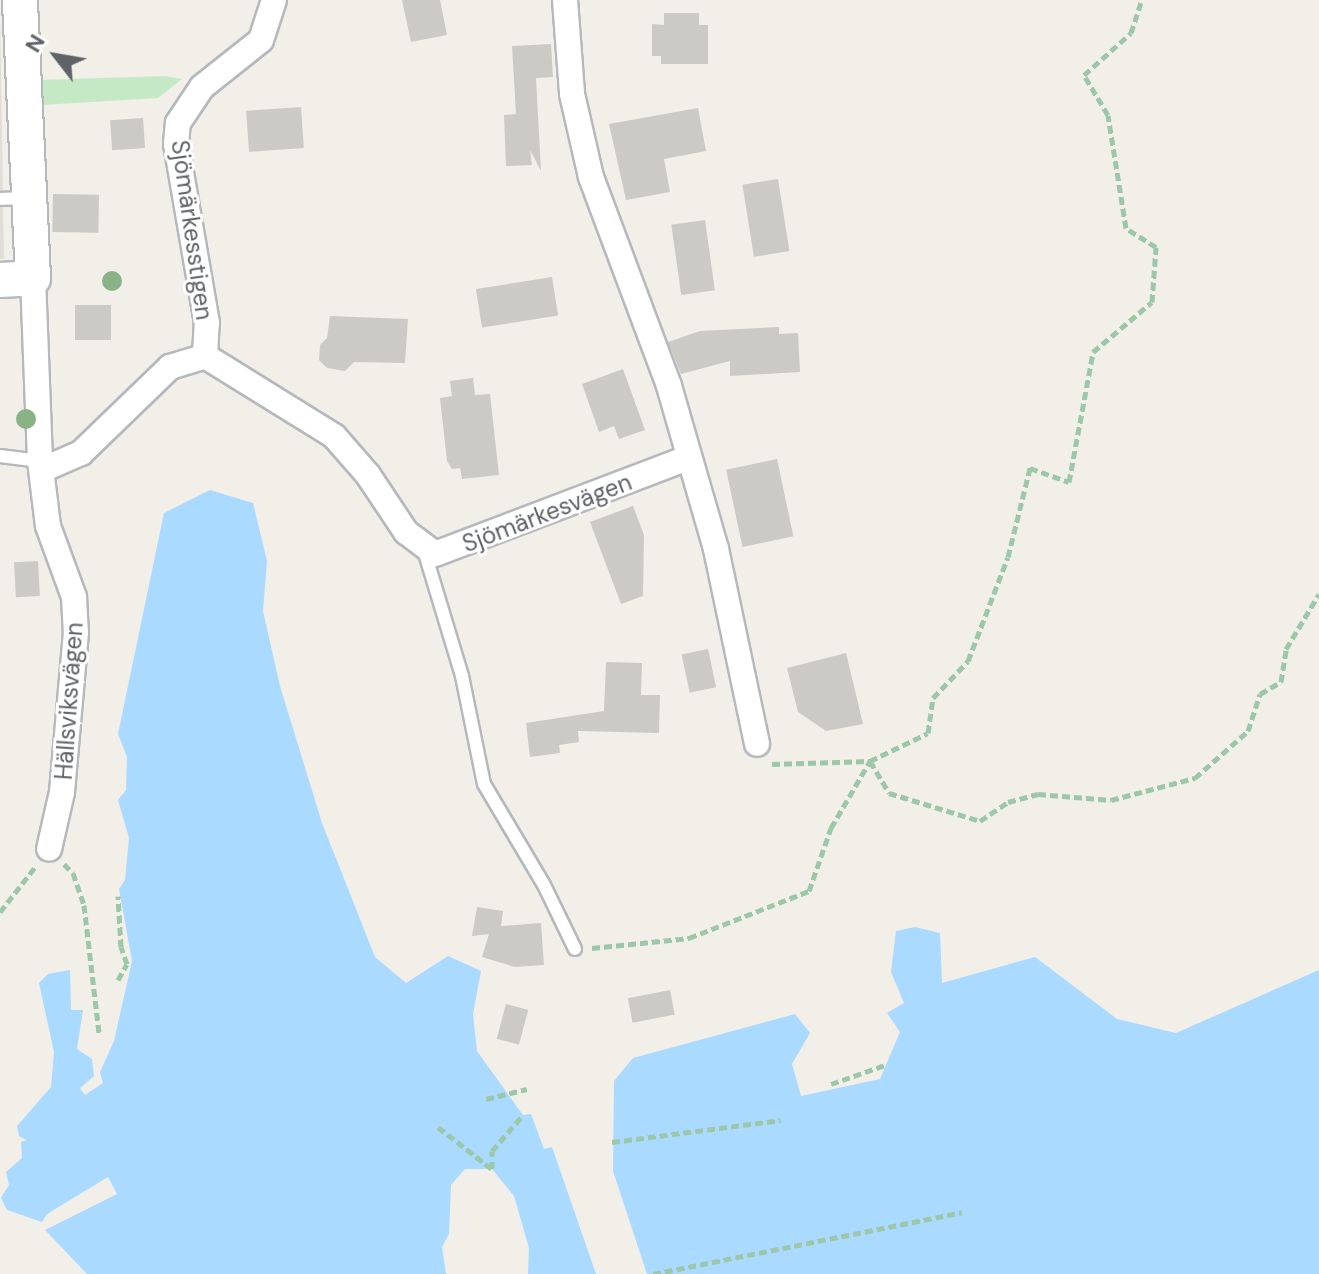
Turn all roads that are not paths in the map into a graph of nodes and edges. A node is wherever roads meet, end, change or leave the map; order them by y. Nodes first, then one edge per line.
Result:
1 (20, 0) edge
2 (274, 0) edge
3 (565, 0) edge
4 (14, 198) edge
5 (17, 279) edge
6 (205, 356) junction
7 (0, 456) edge
8 (688, 458) junction
9 (41, 466) junction
10 (423, 547) junction
11 (757, 744) road end
12 (49, 849) road end
13 (575, 949) road end

1 - 4 street, Hällsviksvägen
2 - 6 street, Sjömärkesstigen
3 - 8 street
4 - 5 street, Hällsviksvägen
5 - 9 street, Hällsviksvägen
6 - 9 street
6 - 10 street
7 - 9 lane
8 - 10 street, Sjömärkesvägen
8 - 11 street
9 - 12 street, Hällsviksvägen
10 - 13 lane

